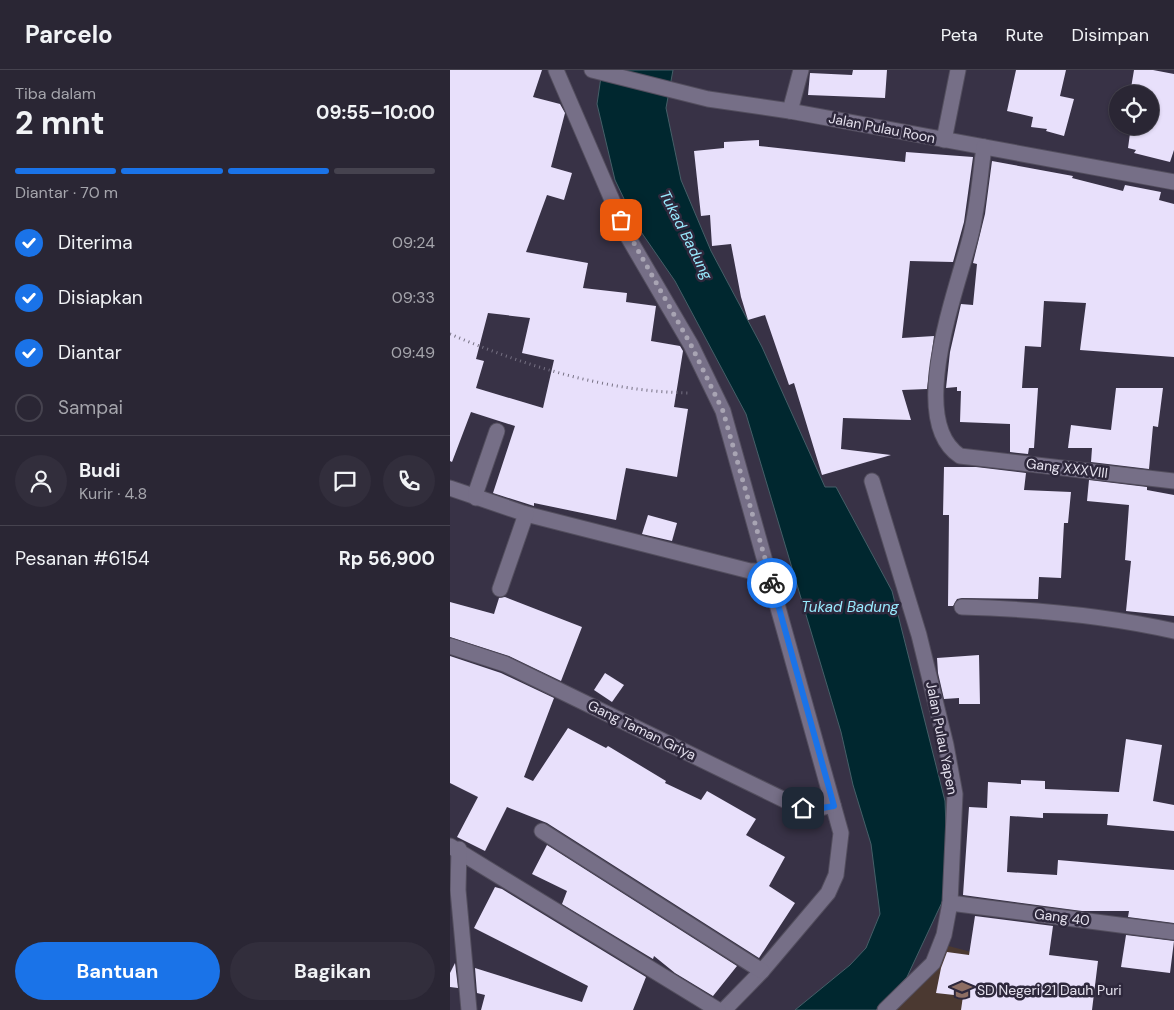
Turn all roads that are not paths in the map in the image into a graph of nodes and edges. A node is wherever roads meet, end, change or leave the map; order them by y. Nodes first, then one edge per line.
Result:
1 (556, 70) edge
2 (592, 70) edge
3 (801, 70) edge
4 (958, 70) edge
5 (790, 111) junction
6 (944, 140) junction
7 (984, 147) junction
8 (1174, 182) edge
9 (497, 431) dead end
10 (872, 481) dead end
11 (1174, 481) edge
12 (450, 488) edge
13 (476, 498) junction
14 (526, 514) junction
15 (768, 569) junction
16 (500, 589) dead end
17 (962, 607) dead end
18 (1174, 631) edge
19 (450, 646) edge
20 (834, 806) junction
21 (542, 831) dead end
22 (454, 848) edge
23 (950, 903) junction
24 (1174, 932) edge
25 (762, 971) junction
26 (469, 1010) edge
27 (718, 1010) edge
28 (724, 1010) edge
29 (885, 1010) edge

1 - 15 street
2 - 5 street, Jalan Pulau Roon
3 - 5 street
4 - 6 street
5 - 6 street, Jalan Pulau Roon
6 - 7 street, Jalan Pulau Roon
7 - 8 street, Jalan Pulau Roon
7 - 11 street, Gang XXXVIII
9 - 13 street
10 - 23 street, Jalan Pulau Yapen
12 - 13 street
13 - 14 street
14 - 15 street
14 - 16 street
15 - 20 street
17 - 18 street
19 - 20 street, Gang Taman Griya
20 - 25 street
21 - 25 street
22 - 26 street
22 - 27 street
23 - 24 street, Gang 40
23 - 29 street, Jalan Pulau Yapen
25 - 28 street

